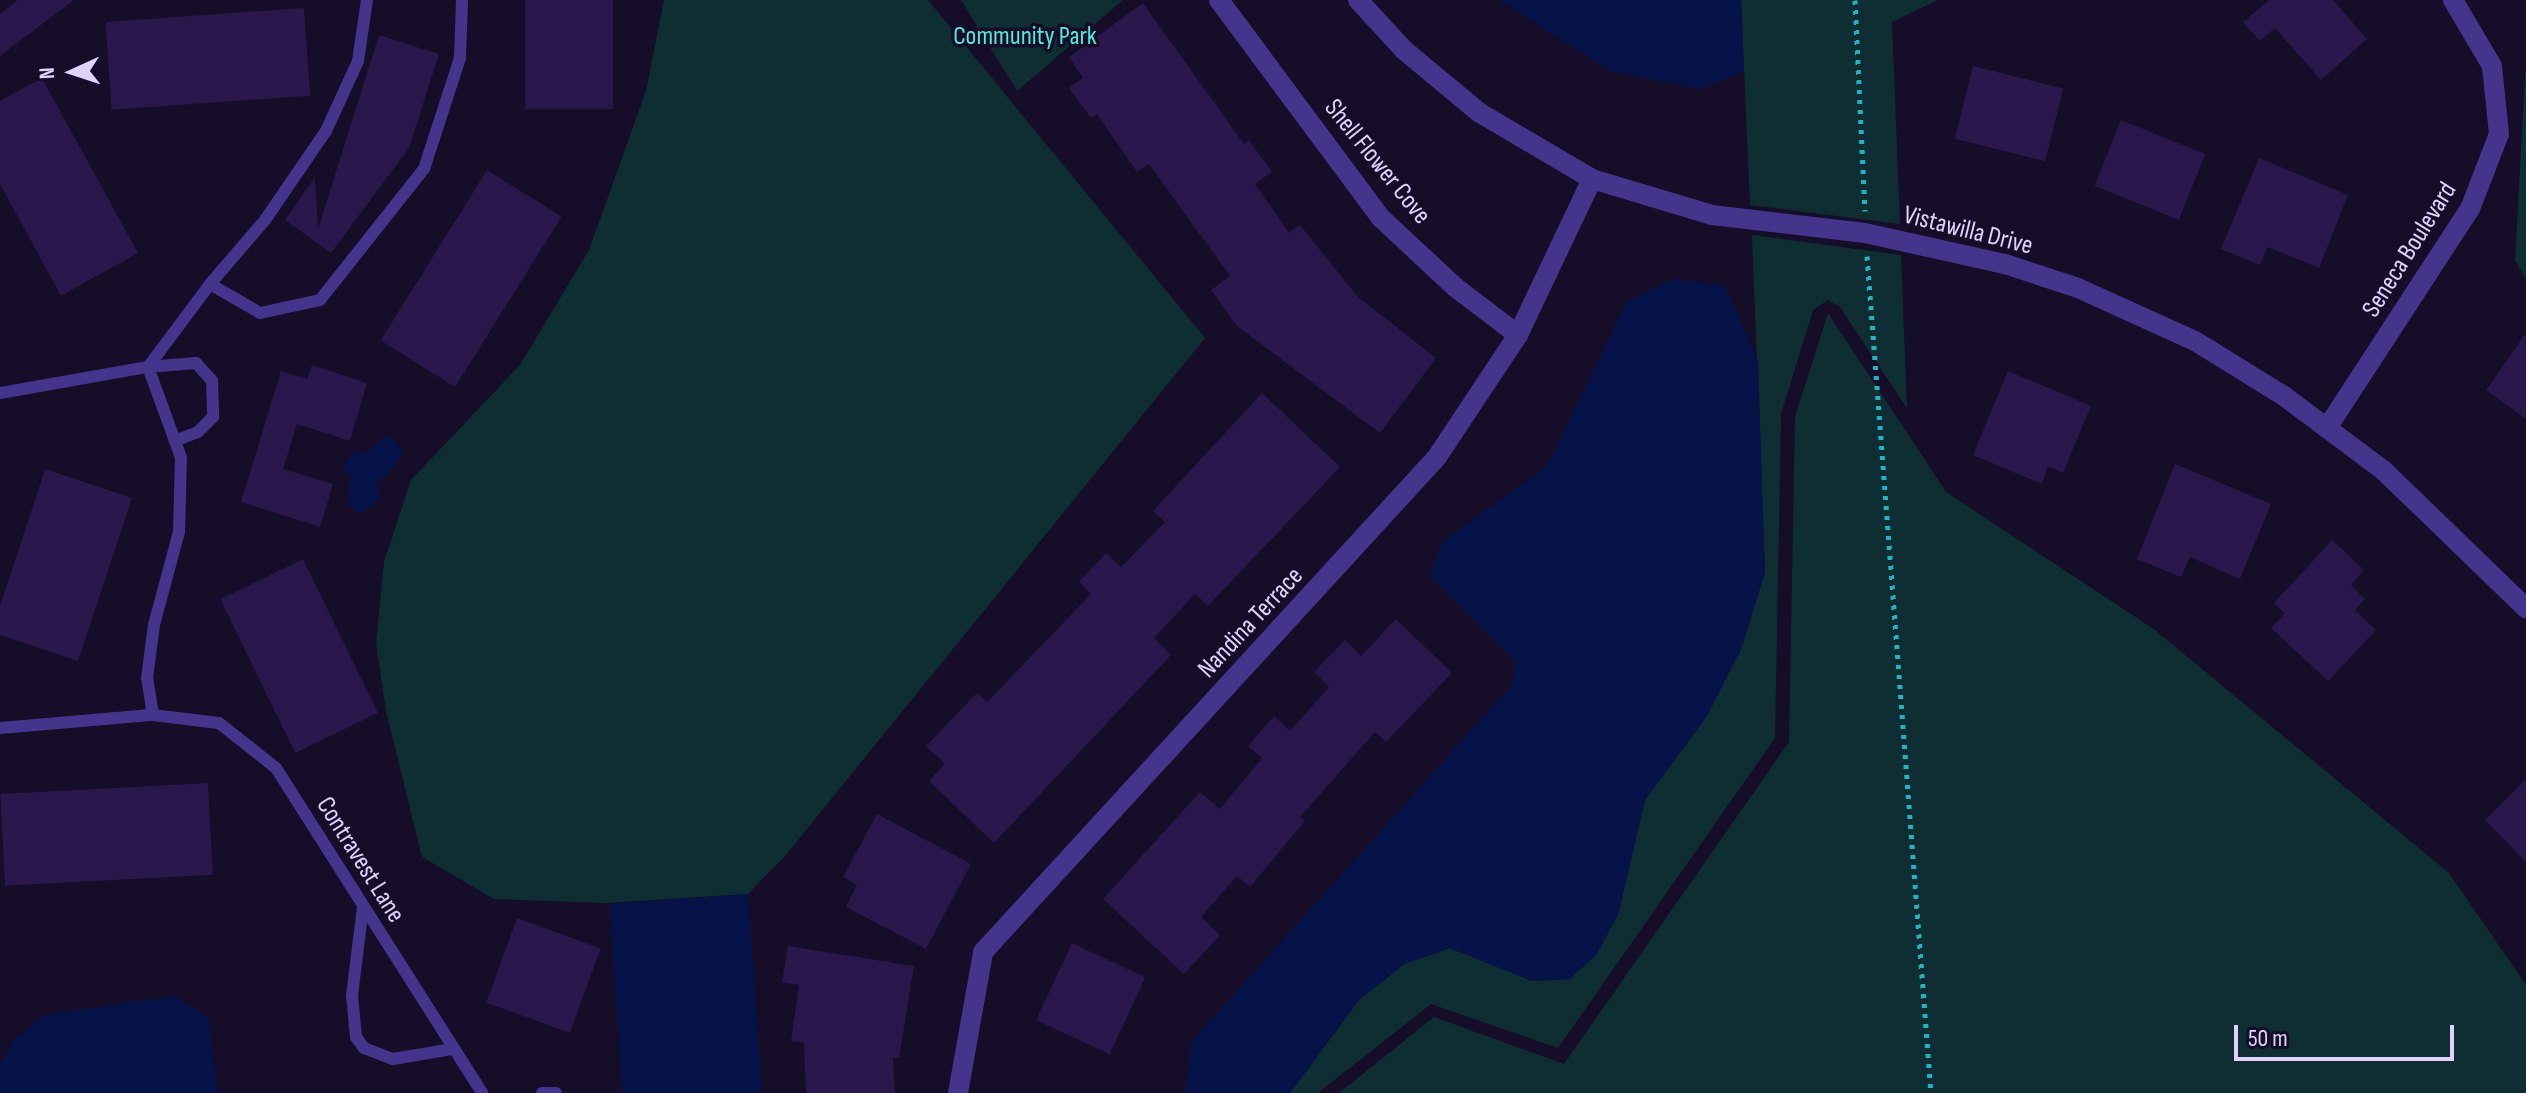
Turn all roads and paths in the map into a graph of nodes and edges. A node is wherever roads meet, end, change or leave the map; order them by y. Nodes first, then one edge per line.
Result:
1 (367, 0) edge
2 (462, 0) edge
3 (1219, 0) edge
4 (1358, 0) edge
5 (1855, 0) edge
6 (2453, 0) edge
7 (1592, 179) junction
8 (1865, 220) dead end
9 (1866, 255) dead end
10 (210, 284) junction
11 (1518, 335) junction
12 (148, 367) junction
13 (0, 393) edge
14 (2327, 428) junction
15 (175, 441) junction
16 (2526, 608) edge
17 (153, 715) junction
18 (0, 728) edge
19 (363, 907) junction
20 (453, 1049) junction
21 (482, 1093) edge
22 (542, 1093) edge
23 (556, 1093) edge
24 (958, 1093) edge
25 (1931, 1093) edge

1 - 10 lane
2 - 10 lane
3 - 11 street, Shell Flower Cove
4 - 7 street, Vistawilla Drive
5 - 8 path
6 - 14 street, Seneca Boulevard
7 - 11 street, Nandina Terrace
7 - 14 street, Vistawilla Drive
9 - 25 path
10 - 12 lane
11 - 24 street, Nandina Terrace
12 - 13 lane
12 - 15 lane
12 - 15 lane
14 - 16 street, Vistawilla Drive
15 - 17 lane
17 - 18 lane, Contravest Lane
17 - 19 lane, Contravest Lane
19 - 20 lane, Contravest Lane
19 - 20 lane
20 - 21 lane, Contravest Lane
22 - 23 lane

